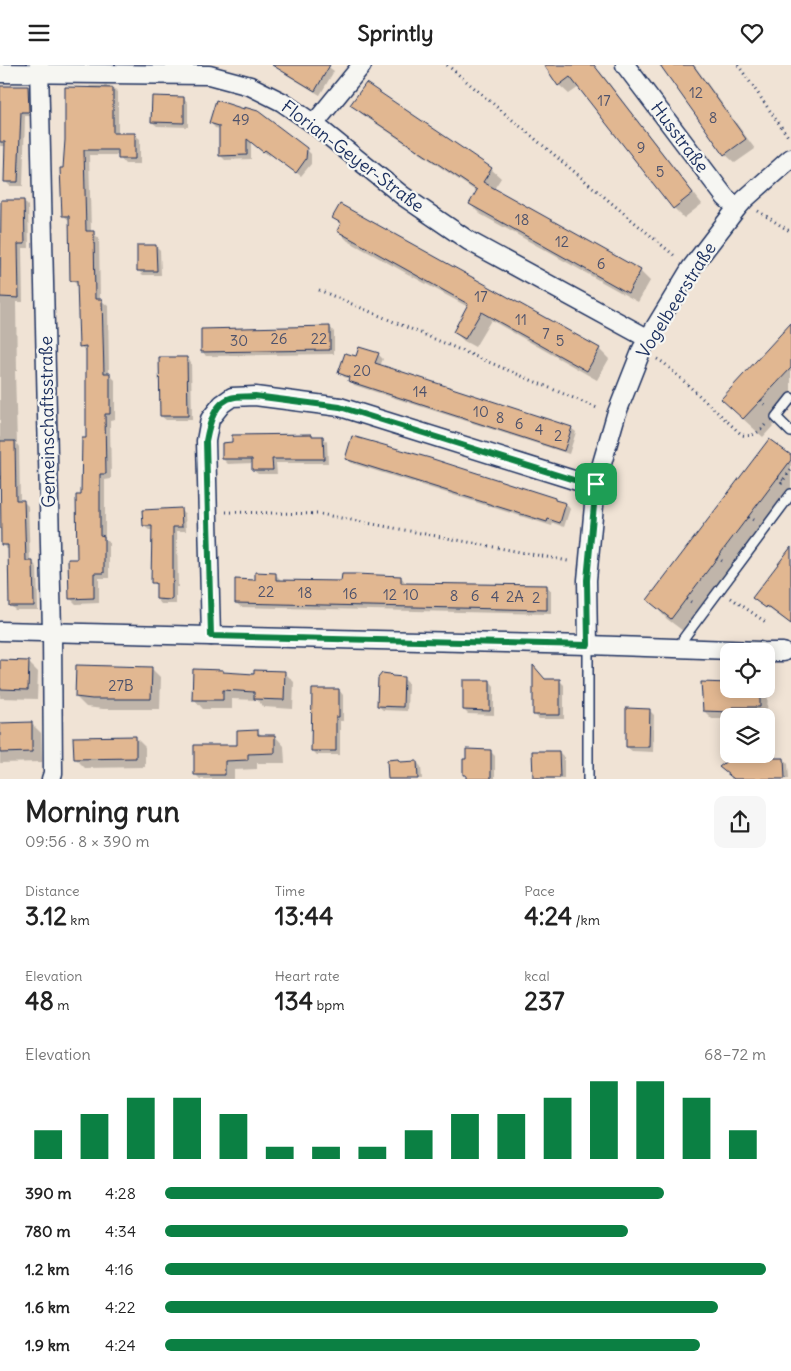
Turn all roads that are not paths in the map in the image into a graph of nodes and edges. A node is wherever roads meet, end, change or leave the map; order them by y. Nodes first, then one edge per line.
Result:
1 (362, 65) edge
2 (625, 65) edge
3 (40, 69) edge
4 (0, 73) edge
5 (314, 124) junction
6 (791, 158) edge
7 (741, 203) junction
8 (645, 344) junction
9 (791, 398) edge
10 (791, 432) edge
11 (596, 484) junction
12 (791, 494) edge
13 (0, 631) edge
14 (52, 632) junction
15 (211, 636) junction
16 (588, 645) junction
17 (683, 648) junction
18 (720, 649) edge
19 (51, 779) edge
20 (588, 779) edge

1 - 5 street
2 - 7 street, Husstraße
3 - 4 street, Florian-Geyer-Straße
3 - 5 street, Florian-Geyer-Straße
3 - 14 street, Gemeinschaftsstraße
5 - 8 street, Florian-Geyer-Straße
6 - 7 street, Vogelbeerstraße
7 - 8 street, Vogelbeerstraße
8 - 11 street, Vogelbeerstraße
9 - 10 lane
11 - 15 street
11 - 16 street, Vogelbeerstraße
12 - 17 lane
13 - 14 street
14 - 15 street
14 - 19 street, Gemeinschaftsstraße
15 - 16 street
16 - 17 street
16 - 20 lane
17 - 18 street

